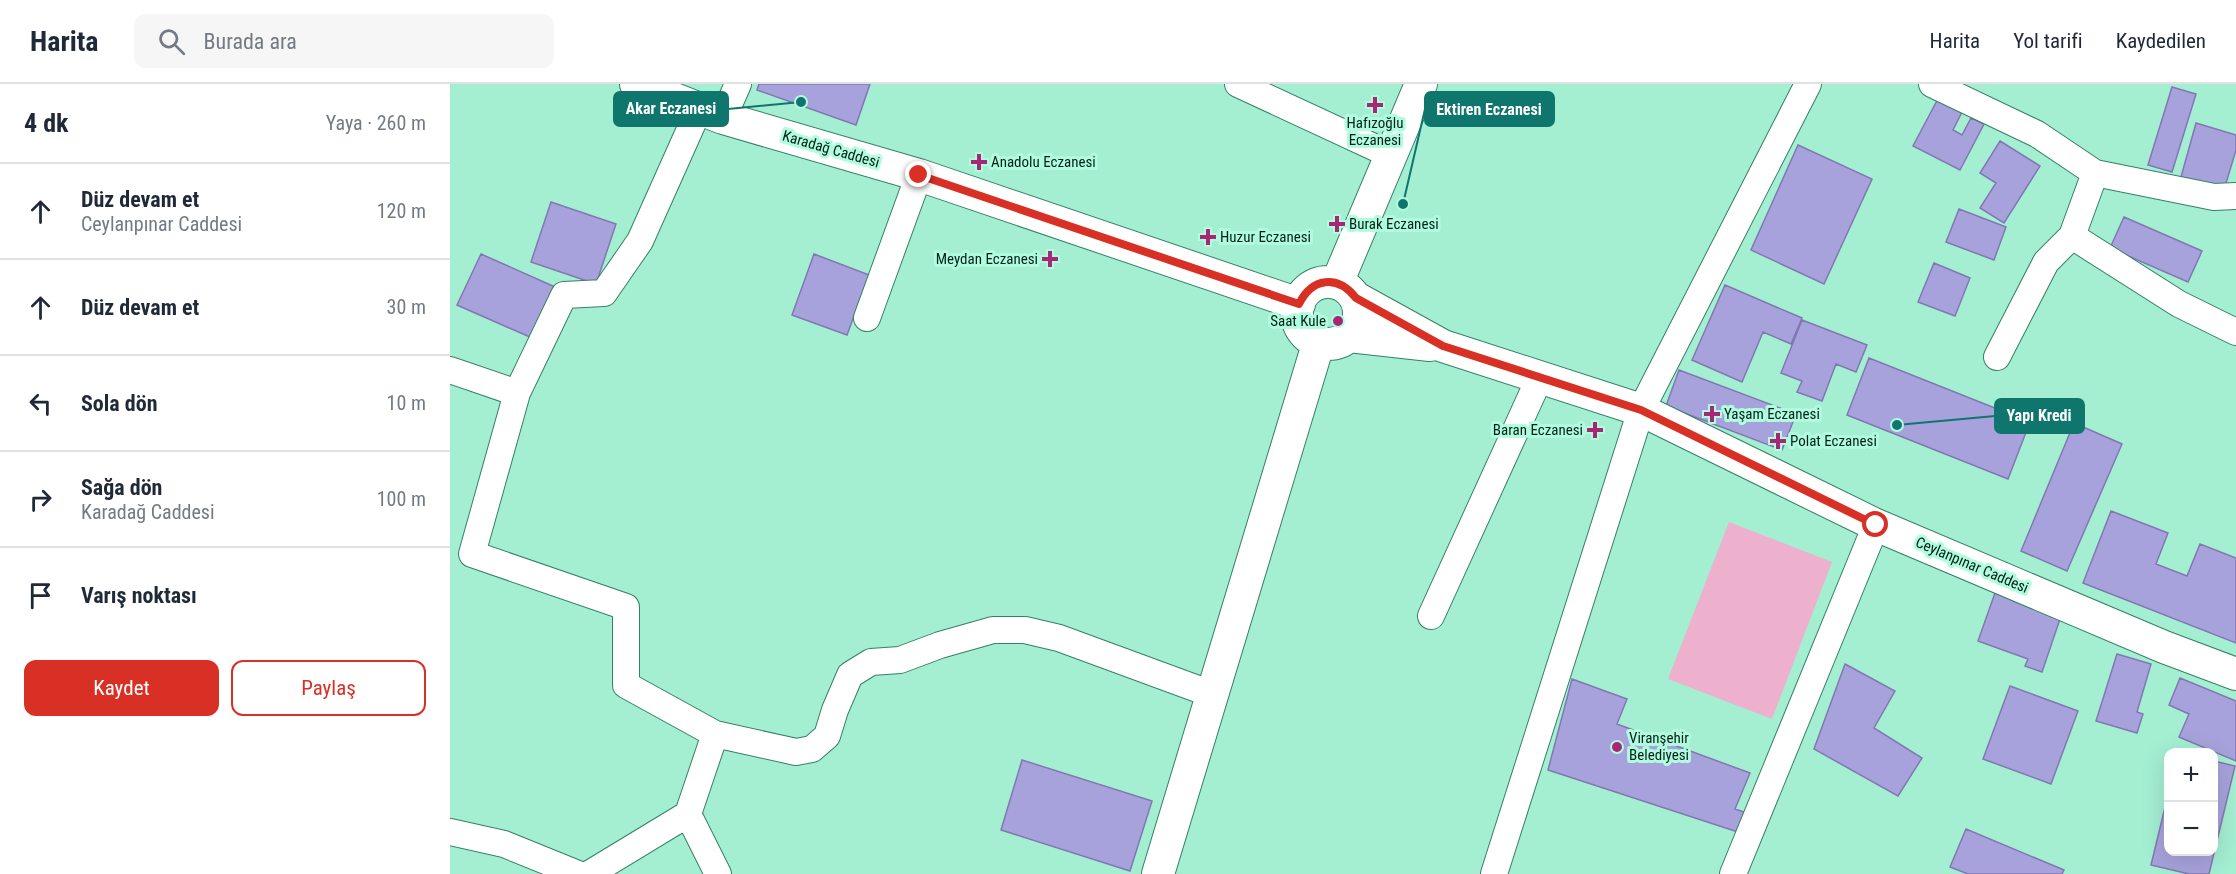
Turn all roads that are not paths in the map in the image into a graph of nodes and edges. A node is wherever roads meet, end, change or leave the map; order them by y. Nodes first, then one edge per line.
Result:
1 (636, 84) edge
2 (738, 84) edge
3 (1238, 84) edge
4 (1422, 84) edge
5 (1808, 84) edge
6 (1932, 84) edge
7 (711, 113) junction
8 (1391, 155) junction
9 (2095, 173) junction
10 (919, 175) junction
11 (2236, 196) edge
12 (2072, 236) junction
13 (1346, 291) junction
14 (1299, 304) junction
15 (867, 318) dead end
16 (2236, 332) edge
17 (1334, 339) junction
18 (1443, 346) junction
19 (1997, 357) dead end
20 (450, 370) edge
21 (1540, 377) junction
22 (517, 393) junction
23 (1641, 410) junction
24 (1876, 525) junction
25 (461, 550) edge
26 (1431, 616) dead end
27 (2236, 674) edge
28 (1214, 695) junction
29 (715, 735) junction
30 (688, 814) junction
31 (450, 832) edge
32 (578, 874) edge
33 (589, 874) edge
34 (718, 874) edge
35 (1158, 874) edge
36 (1494, 874) edge
37 (1733, 874) edge

1 - 7 street, Karadağ Caddesi
2 - 7 street
3 - 8 street
4 - 8 street
5 - 23 street
6 - 9 street
7 - 10 street, Karadağ Caddesi
7 - 22 street
8 - 13 street
9 - 11 street
9 - 12 street
10 - 14 street, Karadağ Caddesi
10 - 15 street
12 - 16 street
12 - 19 street
13 - 14 street
13 - 17 street
13 - 18 street
14 - 17 street
17 - 18 street
17 - 28 street
18 - 21 street, Ceylanpınar Caddesi
20 - 22 street
21 - 23 street, Ceylanpınar Caddesi
21 - 26 street
22 - 25 street
23 - 24 street, Ceylanpınar Caddesi
23 - 36 street
24 - 27 street, Ceylanpınar Caddesi
24 - 37 street
25 - 29 street
28 - 29 street
28 - 35 street
29 - 30 street
30 - 33 street
30 - 34 street
31 - 32 street

